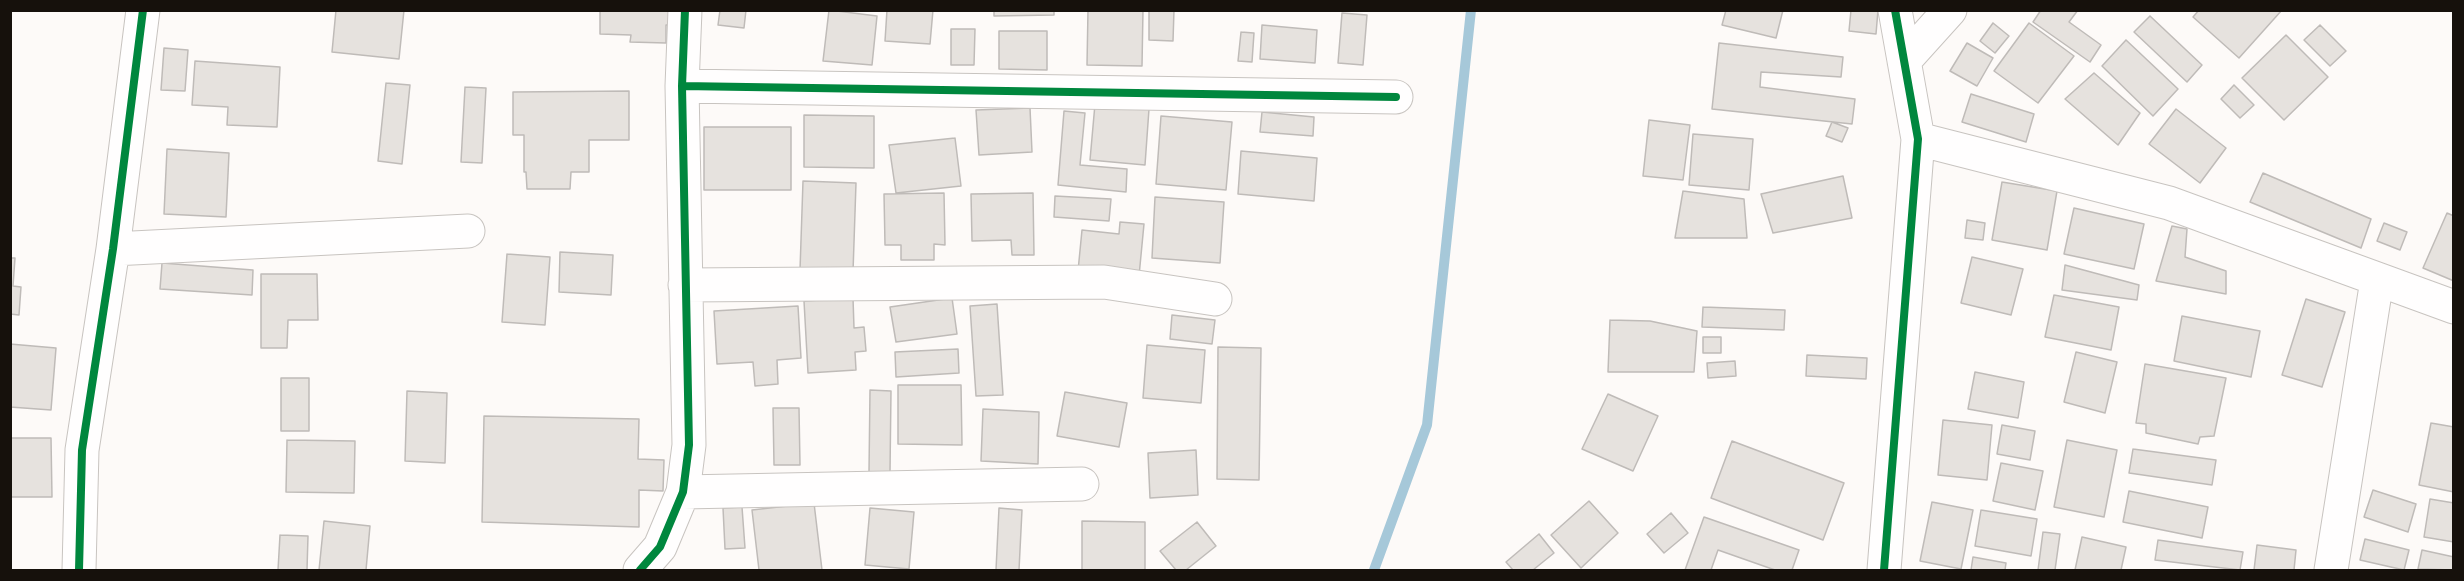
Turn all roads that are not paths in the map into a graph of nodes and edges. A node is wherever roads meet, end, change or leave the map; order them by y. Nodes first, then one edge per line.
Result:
1 (142, 10) edge
2 (685, 10) edge
3 (1895, 10) edge
4 (1950, 10) edge
5 (1904, 61) junction
6 (682, 86) junction
7 (1396, 97) dead end
8 (1918, 139) junction
9 (468, 231) dead end
10 (113, 249) junction
11 (2377, 280) junction
12 (685, 285) junction
13 (1215, 300) dead end
14 (2454, 307) edge
15 (1082, 484) dead end
16 (683, 492) junction
17 (79, 570) edge
18 (640, 570) edge
19 (1884, 570) edge
20 (2331, 570) edge

1 - 10 street
2 - 6 street
3 - 5 street
4 - 5 street
5 - 8 street
6 - 7 street
6 - 12 street
8 - 11 street
8 - 19 street
9 - 10 street
10 - 17 street
11 - 14 street
11 - 20 street
12 - 13 street
12 - 16 street
15 - 16 street
16 - 18 street

